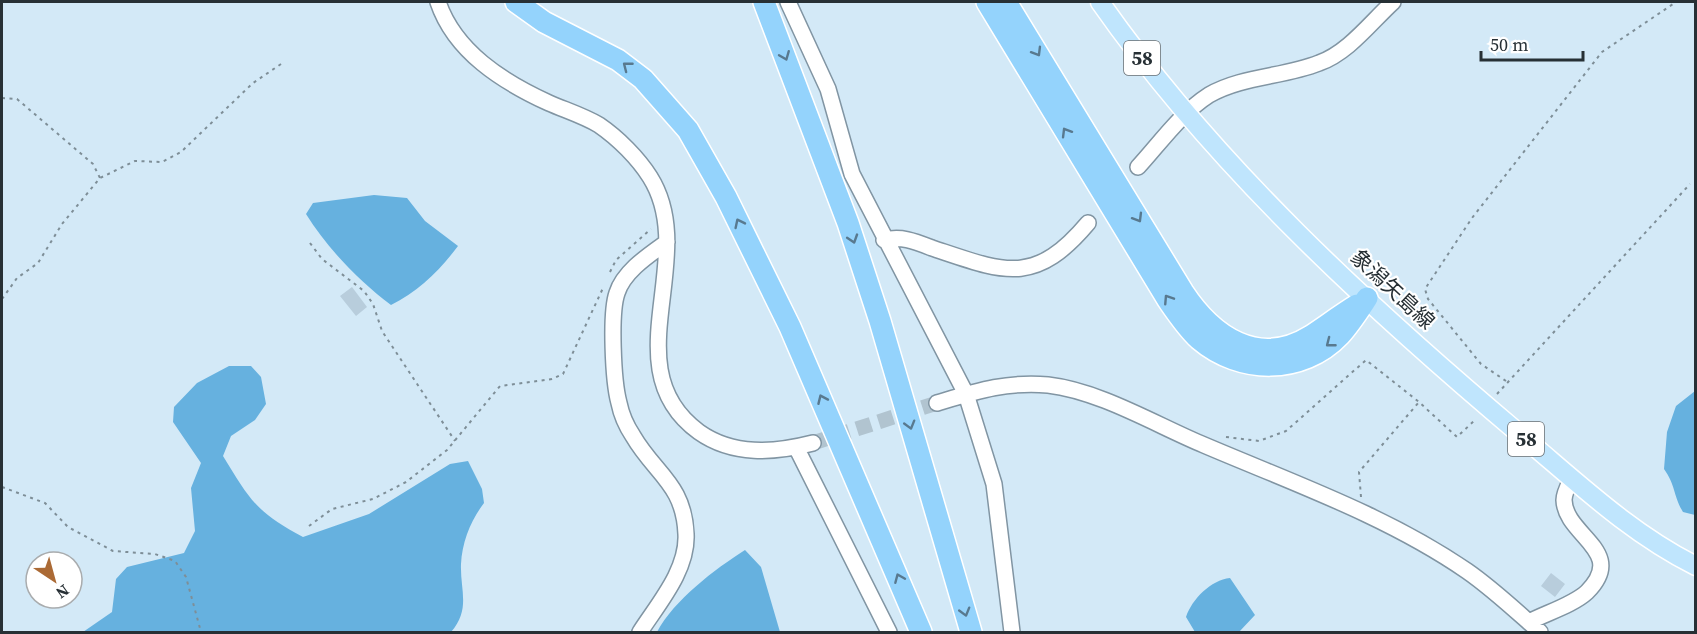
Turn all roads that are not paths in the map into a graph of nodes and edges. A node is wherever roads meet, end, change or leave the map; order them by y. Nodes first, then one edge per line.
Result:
1 (438, 2) edge
2 (516, 2) edge
3 (764, 2) edge
4 (788, 2) edge
5 (987, 2) edge
6 (1006, 2) edge
7 (1100, 2) edge
8 (1393, 2) edge
9 (1187, 112) junction
10 (1138, 167) dead end
11 (1088, 223) dead end
12 (884, 240) junction
13 (667, 242) junction
14 (1367, 298) junction
15 (966, 394) junction
16 (936, 403) tunnel mouth
17 (813, 443) tunnel mouth
18 (796, 447) junction
19 (1572, 478) junction
20 (1695, 566) edge
21 (1534, 627) edge
22 (640, 633) edge
23 (889, 633) edge
24 (921, 633) edge
25 (971, 633) edge
26 (1012, 633) edge

1 - 13 street
24 -> 2 highway
3 -> 25 highway
4 - 12 street
14 -> 5 highway
6 -> 14 highway
7 - 9 main road, 象潟矢島線 / 58
8 - 9 street
9 - 10 street
9 - 14 main road, 象潟矢島線 / 58
11 - 12 street
12 - 15 street
13 - 18 street
13 - 22 street
14 - 19 main road, 象潟矢島線 / 58
15 - 16 street
15 - 21 street
15 - 26 street
17 - 18 street
18 - 23 street
19 - 20 main road, 象潟矢島線 / 58
19 - 21 street

